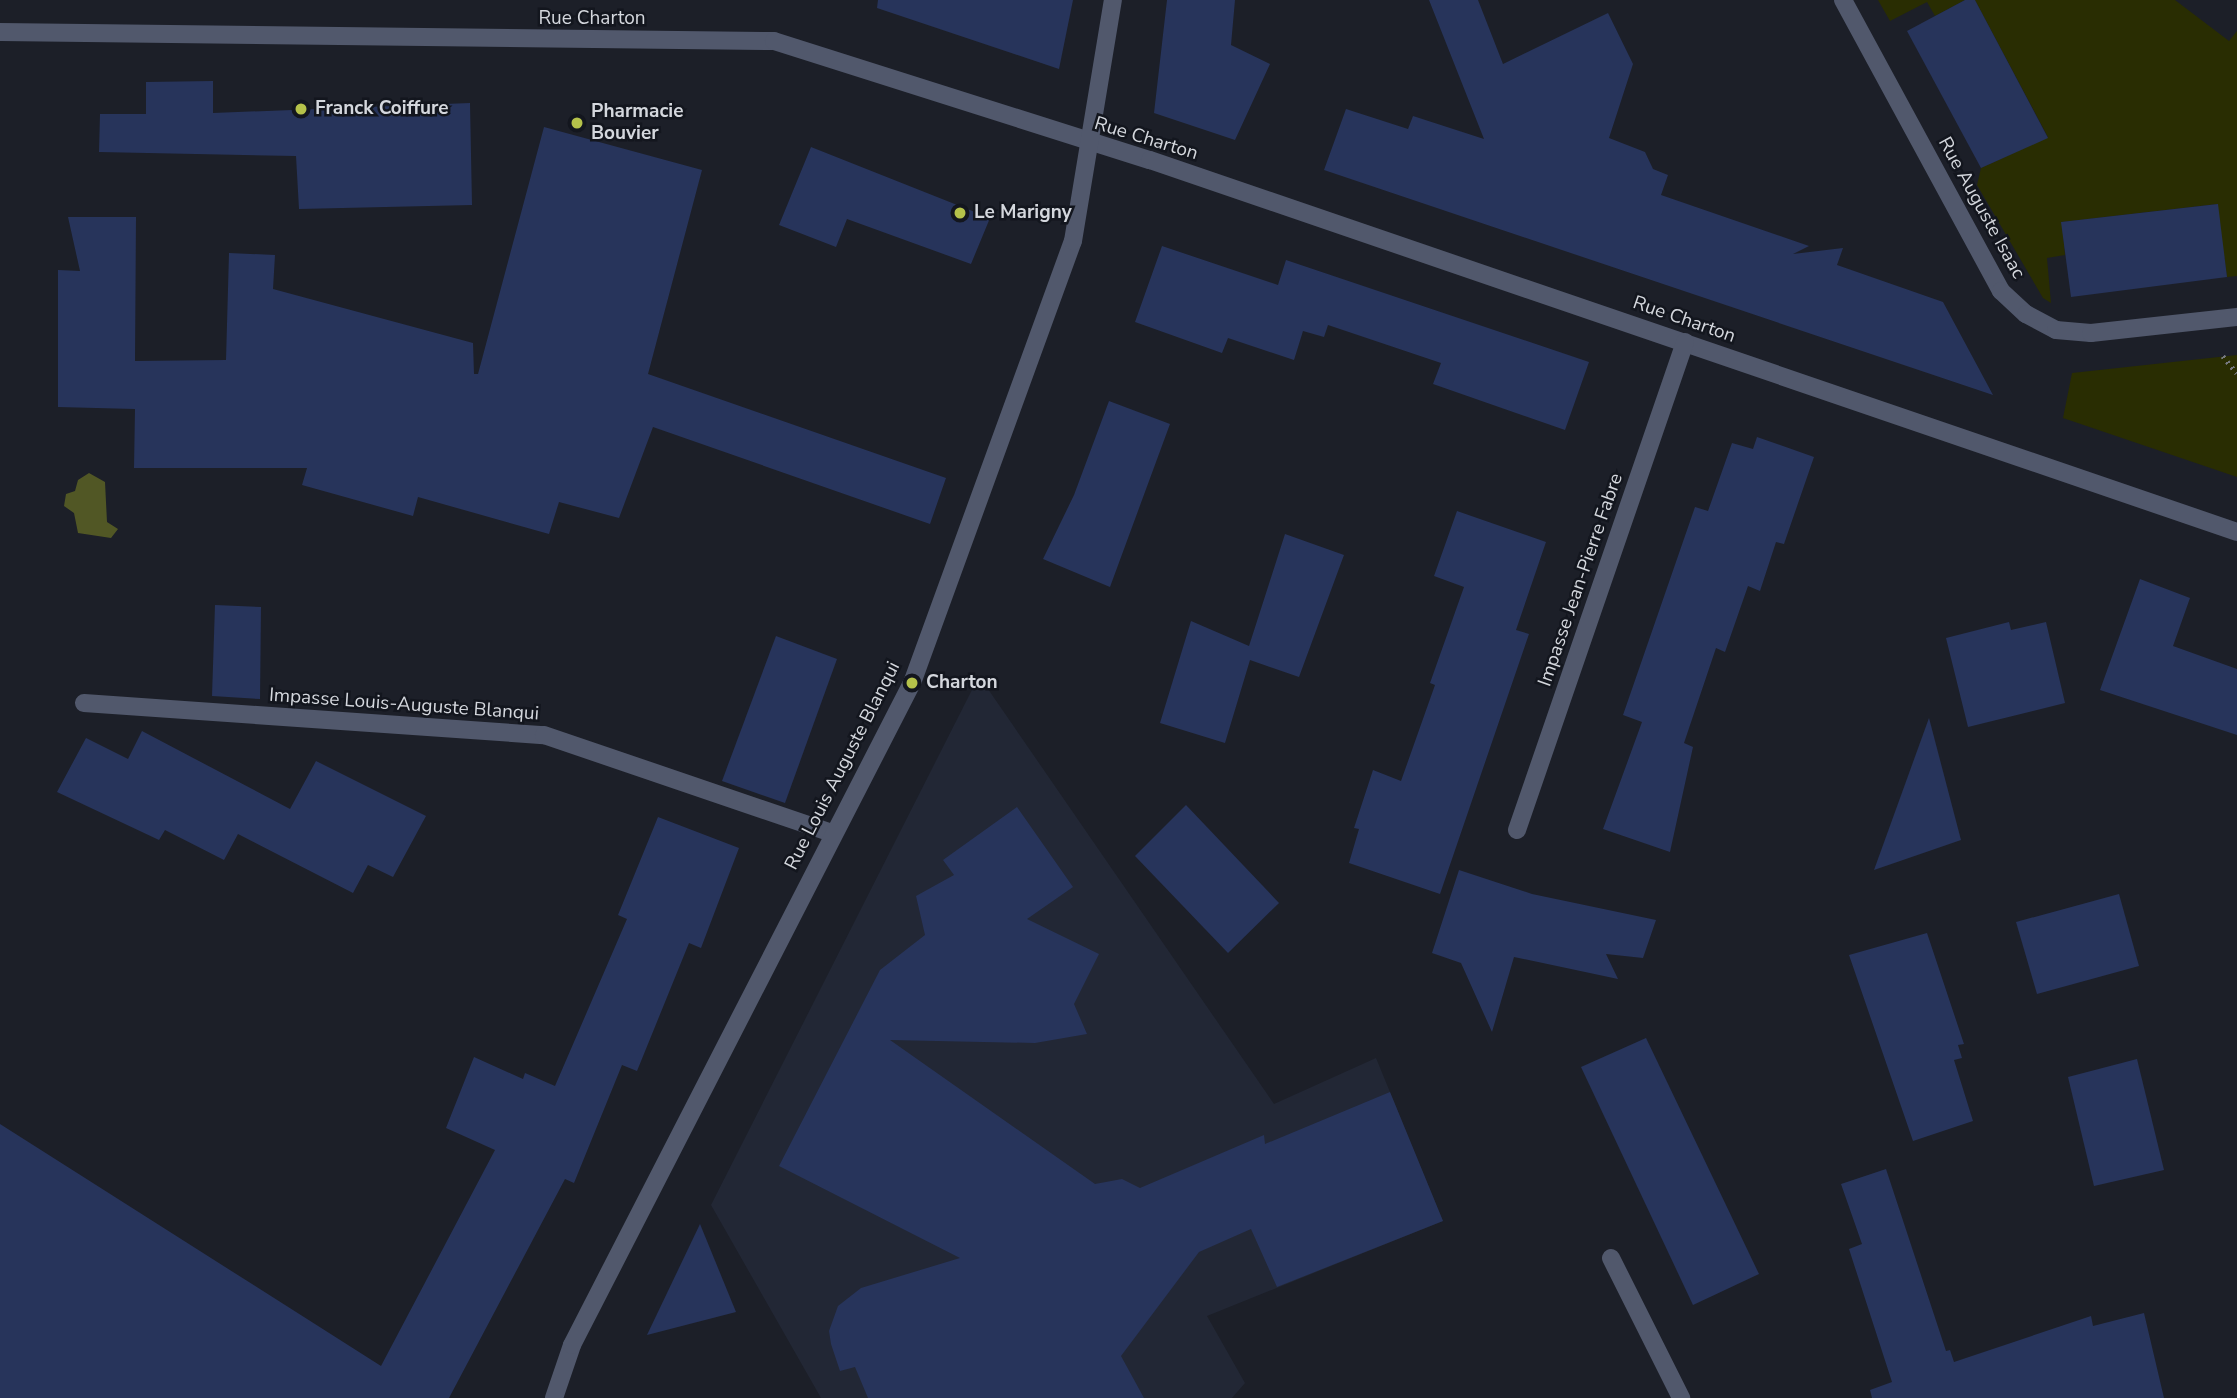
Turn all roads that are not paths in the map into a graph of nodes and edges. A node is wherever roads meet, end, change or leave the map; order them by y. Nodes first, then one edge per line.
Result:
1 (1113, 0) edge
2 (1843, 0) edge
3 (0, 32) edge
4 (1091, 144) junction
5 (2237, 317) edge
6 (1685, 342) junction
7 (2237, 531) edge
8 (84, 702) dead end
9 (1517, 830) dead end
10 (832, 833) junction
11 (1611, 1258) dead end
12 (554, 1398) edge
13 (1681, 1398) edge

1 - 4 street, Rue Louis Auguste Blanqui
2 - 5 street, Rue Auguste Isaac
3 - 4 street, Rue Charton
4 - 6 street, Rue Charton
4 - 10 street, Rue Louis Auguste Blanqui
6 - 7 street, Rue Charton
6 - 9 street, Impasse Jean-Pierre Fabre
8 - 10 street, Impasse Louis-Auguste Blanqui
10 - 12 street, Rue Louis Auguste Blanqui
11 - 13 street

